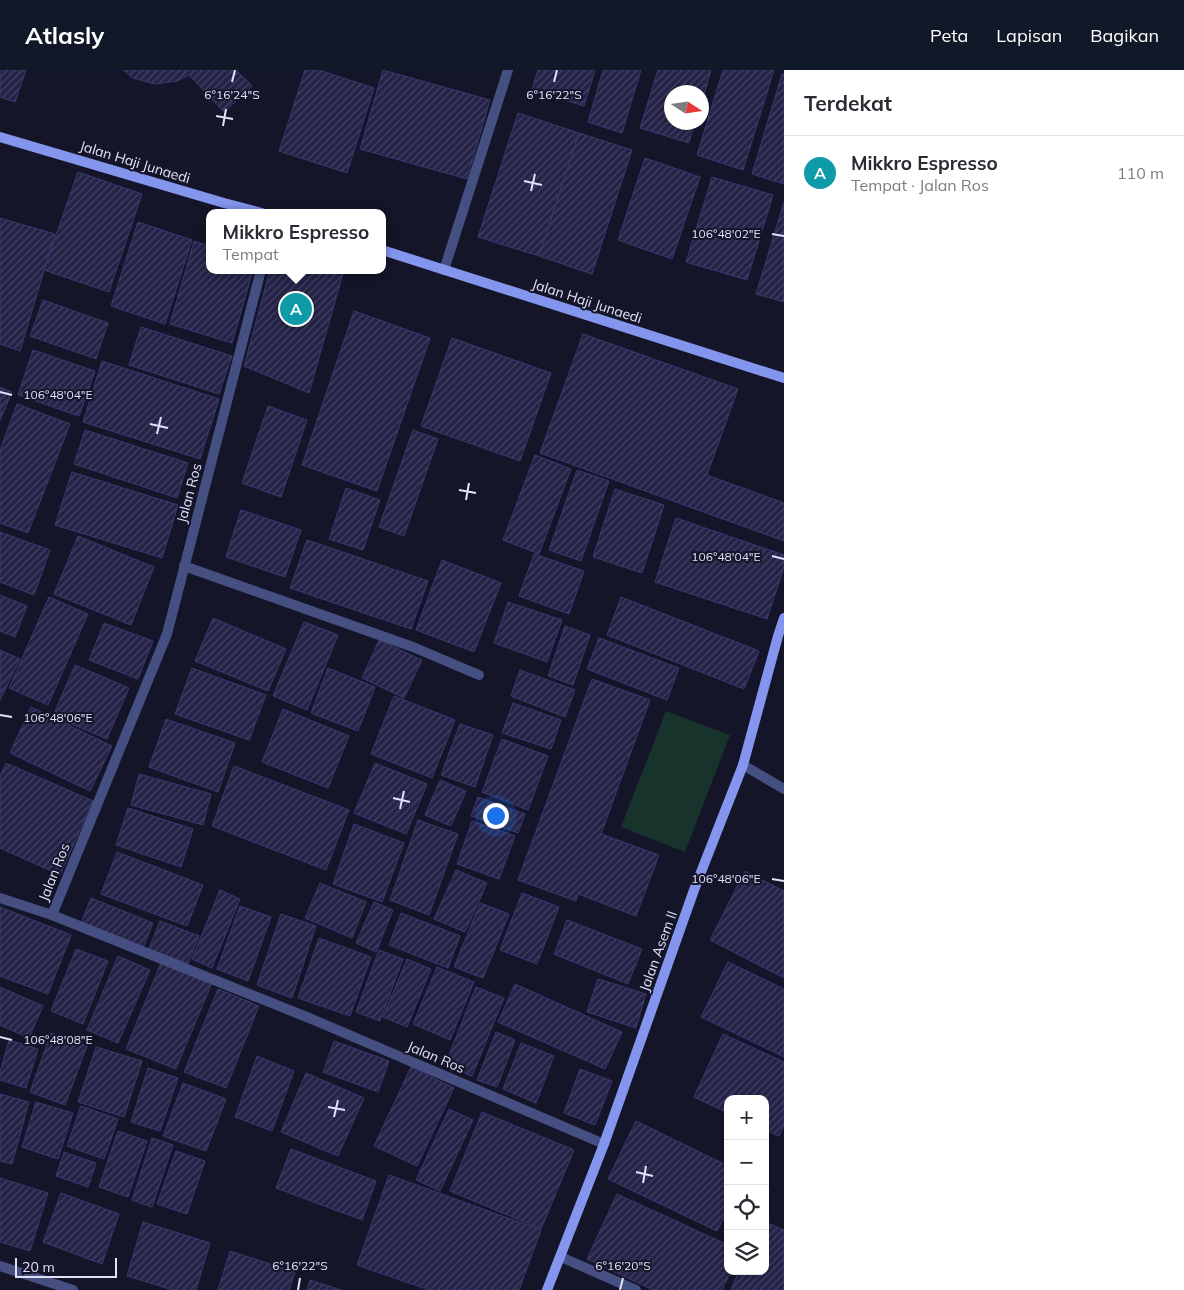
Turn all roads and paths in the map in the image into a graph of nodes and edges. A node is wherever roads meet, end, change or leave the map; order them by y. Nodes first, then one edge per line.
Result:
1 (508, 70) edge
2 (0, 137) edge
3 (245, 209) edge
4 (386, 251) edge
5 (444, 270) junction
6 (260, 274) edge
7 (784, 378) edge
8 (184, 566) junction
9 (784, 618) edge
10 (479, 675) dead end
11 (743, 765) junction
12 (784, 789) edge
13 (0, 898) edge
14 (52, 914) junction
15 (604, 1144) junction
16 (561, 1257) junction
17 (0, 1266) edge
18 (73, 1290) edge
19 (547, 1290) edge
20 (636, 1290) edge

1 - 5 street
2 - 3 street, Jalan Haji Junaedi
4 - 5 street, Jalan Haji Junaedi
5 - 7 street, Jalan Haji Junaedi
6 - 8 street, Jalan Ros
8 - 10 street
8 - 14 street, Jalan Ros
9 - 11 street, Jalan Asem II
11 - 12 street
11 - 15 street, Jalan Asem II
13 - 14 street
14 - 15 street, Jalan Ros
15 - 16 street, Jalan Asem II
16 - 19 street, Jalan Asem II
16 - 20 street
17 - 18 street

